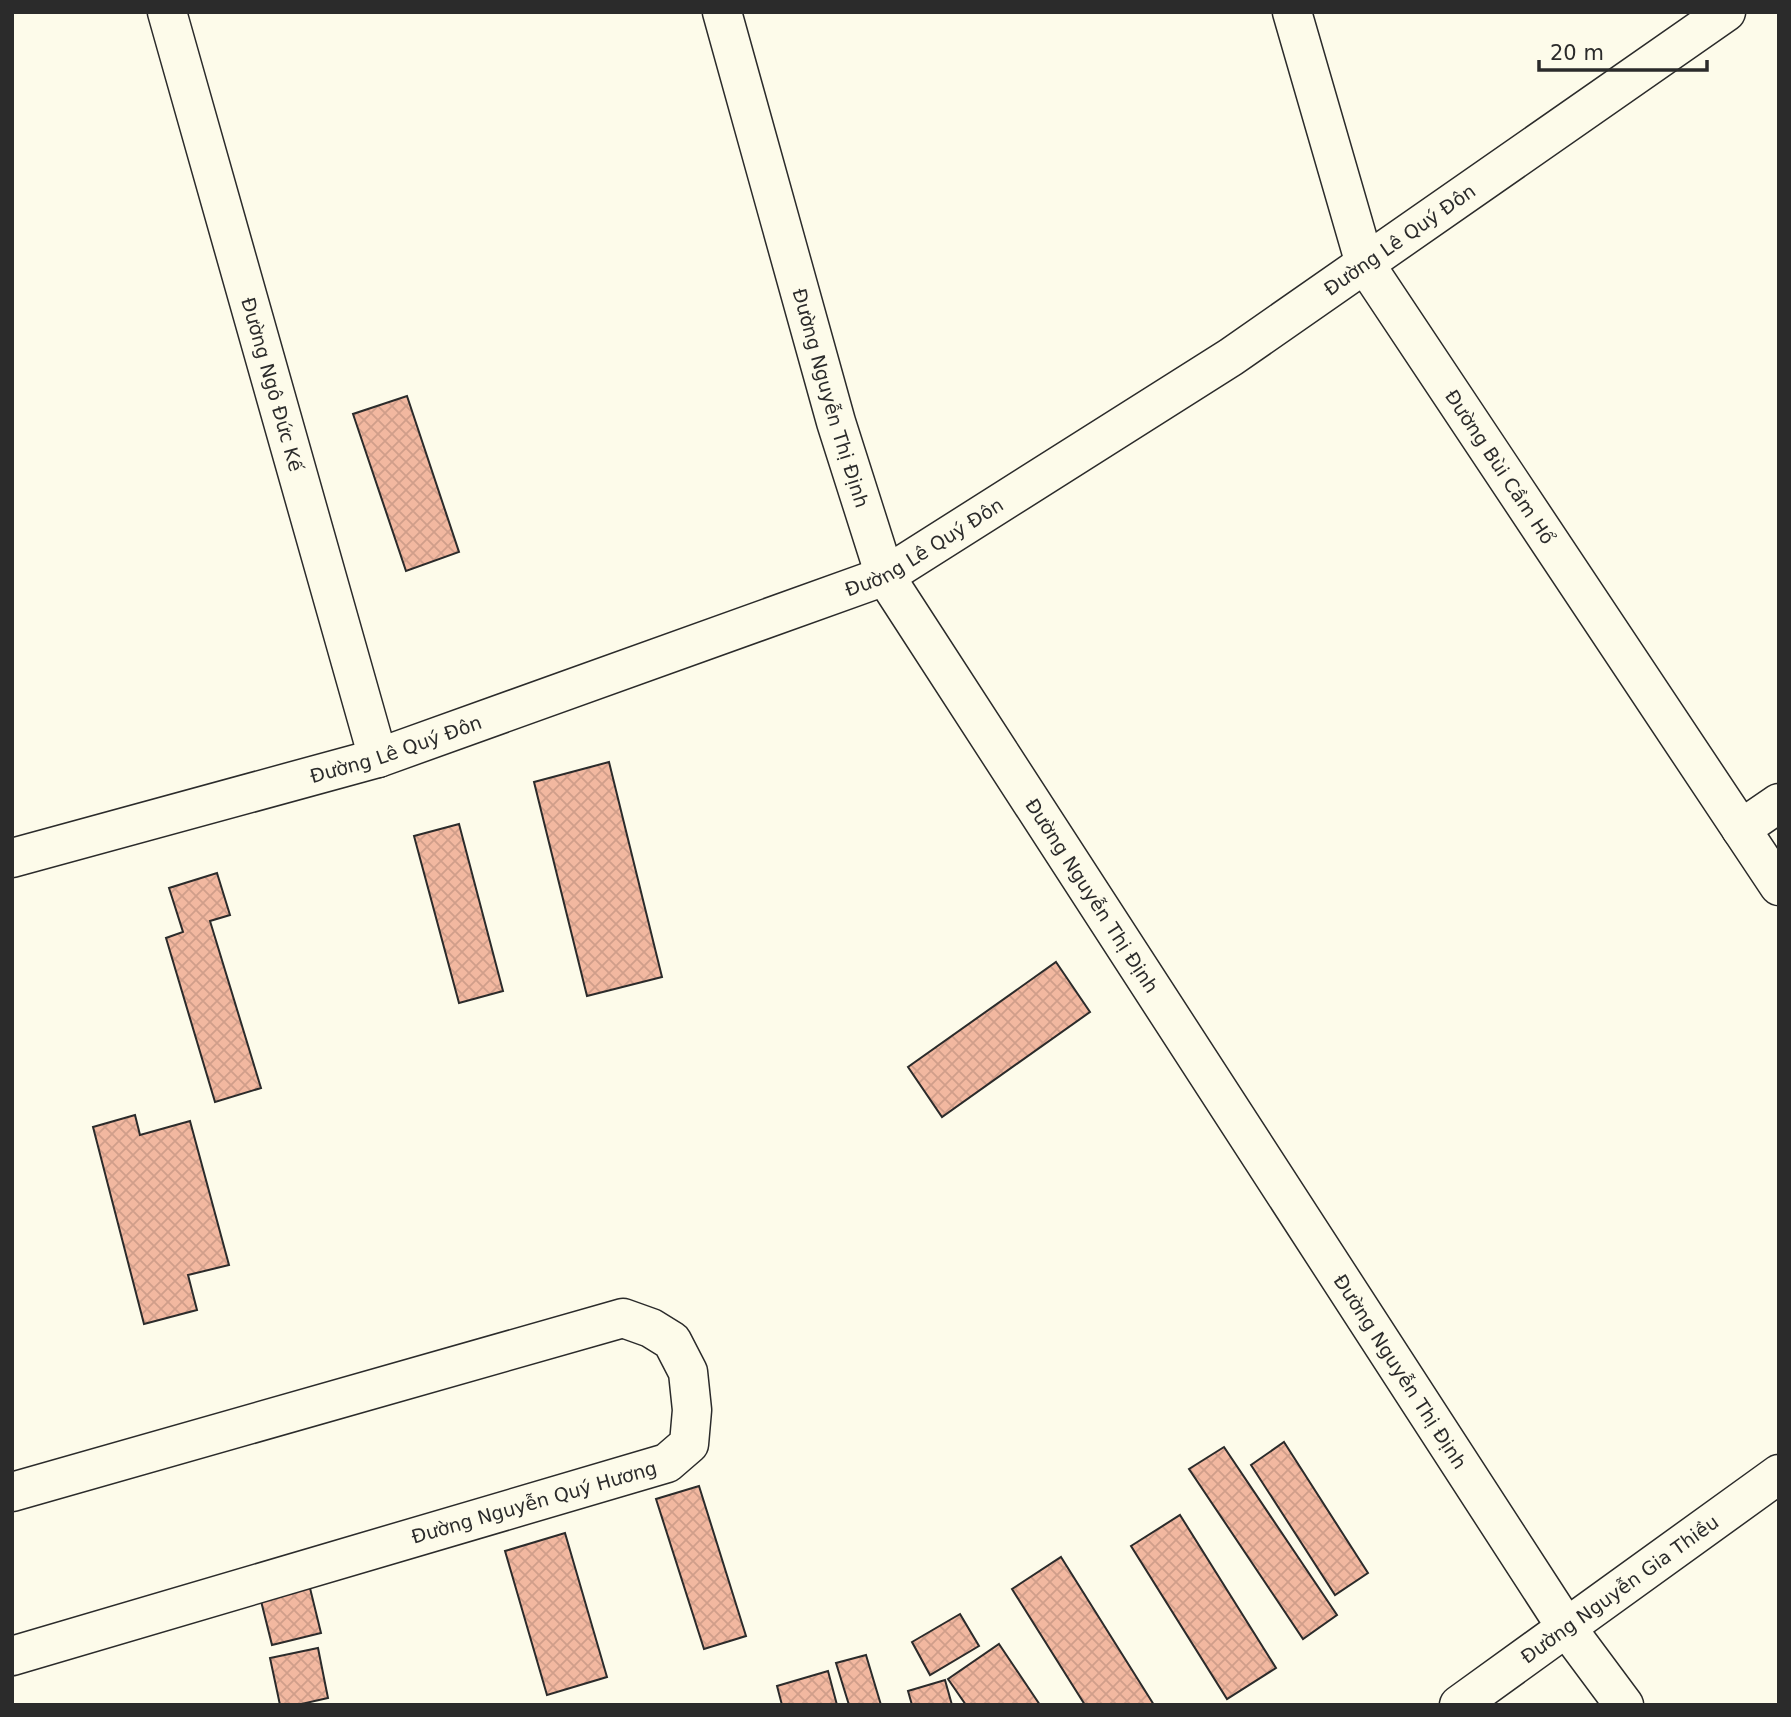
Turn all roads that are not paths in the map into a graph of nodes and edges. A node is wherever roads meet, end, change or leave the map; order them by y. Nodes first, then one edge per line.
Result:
1 (167, 12) edge
2 (722, 12) edge
3 (1292, 12) edge
4 (1726, 12) edge
5 (1365, 264) junction
6 (885, 576) junction
7 (378, 758) junction
8 (1779, 803) edge
9 (1741, 829) junction
10 (12, 858) edge
11 (1779, 887) edge
12 (1779, 1475) edge
13 (12, 1492) edge
14 (1566, 1627) junction
15 (12, 1656) edge
16 (1459, 1705) edge
17 (1624, 1705) edge

1 - 7 street, Đường Ngô Đức Kế
2 - 6 street, Đường Nguyễn Thị Định
3 - 5 street, Đường Bùi Cầm Hổ
4 - 5 street, Đường Lê Quý Đôn
5 - 6 street, Đường Lê Quý Đôn
5 - 9 street, Đường Bùi Cầm Hổ
6 - 7 street, Đường Lê Quý Đôn
6 - 14 street, Đường Nguyễn Thị Định
7 - 10 street, Đường Lê Quý Đôn
8 - 9 street
9 - 11 street, Đường Bùi Cầm Hổ
12 - 14 street, Đường Nguyễn Gia Thiều
13 - 15 street, Đường Nguyễn Quý Hương
14 - 16 street, Đường Nguyễn Gia Thiều
14 - 17 street, Đường Nguyễn Thị Định

